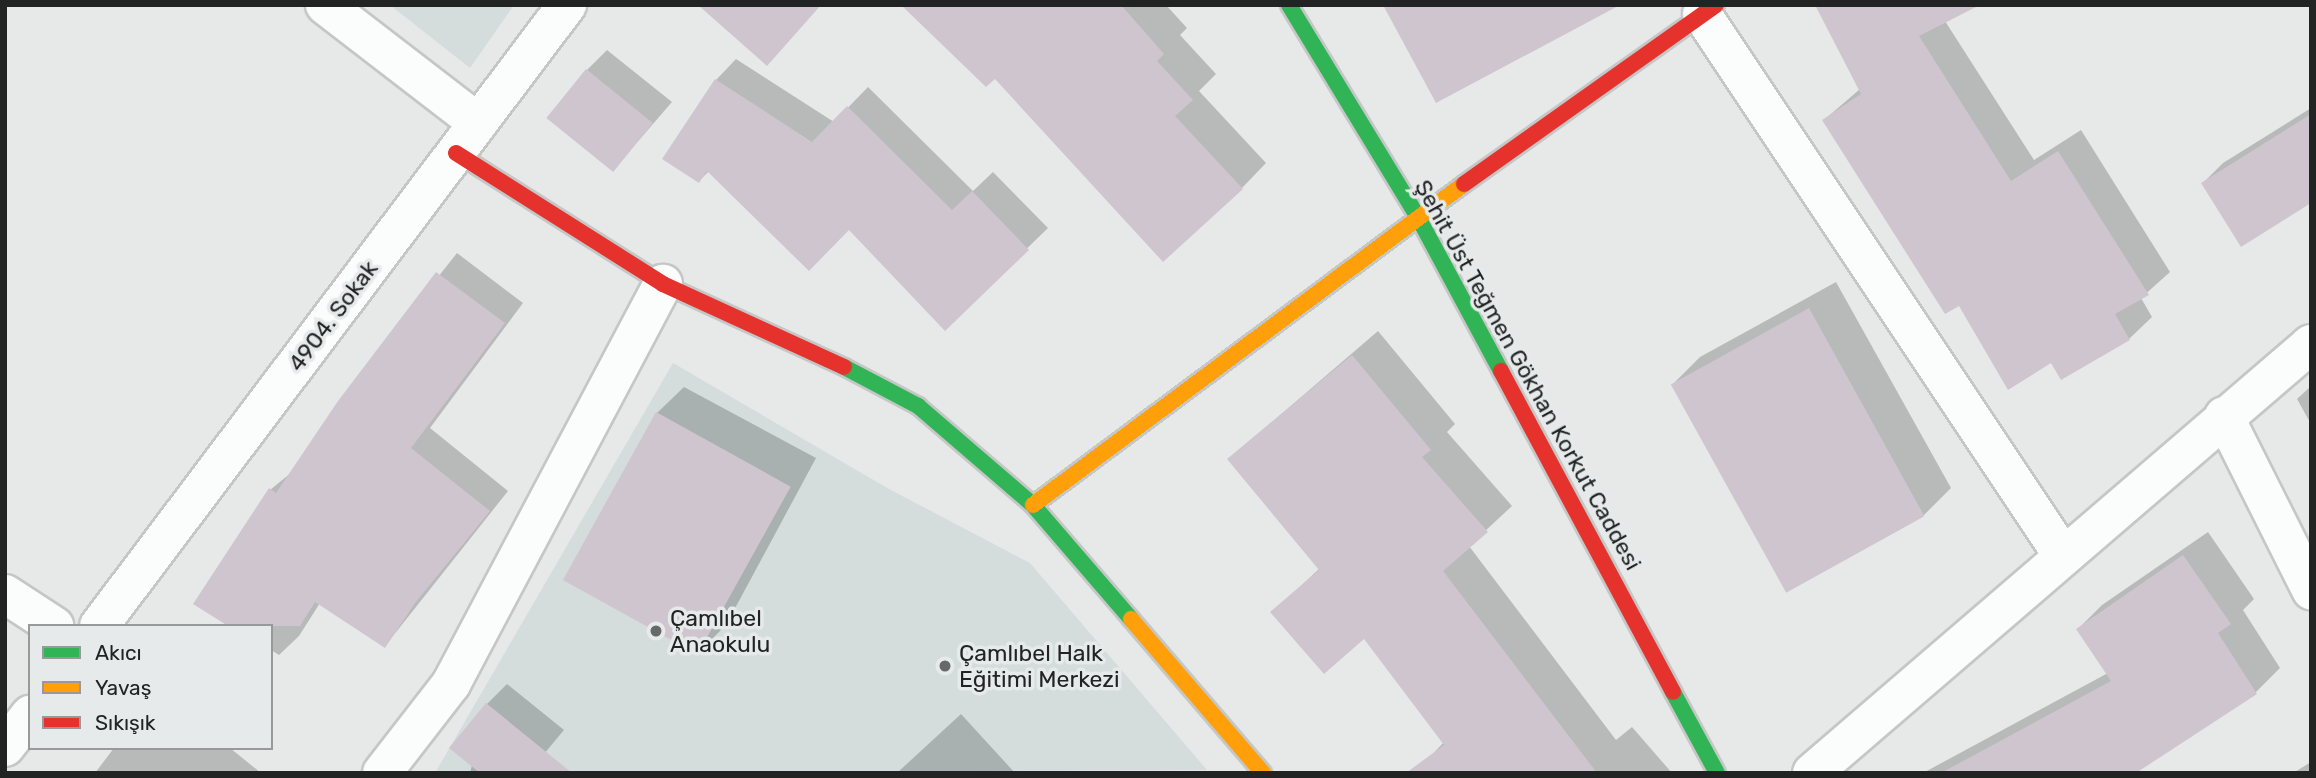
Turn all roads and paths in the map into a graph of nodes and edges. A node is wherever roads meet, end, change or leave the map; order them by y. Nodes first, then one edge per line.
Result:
1 (325, 5) edge
2 (567, 5) edge
3 (1289, 5) edge
4 (1709, 10) edge
5 (467, 138) junction
6 (1418, 216) junction
7 (663, 284) junction
8 (2311, 344) edge
9 (2224, 416) junction
10 (1033, 505) junction
11 (2063, 556) junction
12 (2311, 590) edge
13 (5, 594) edge
14 (51, 624) edge
15 (101, 624) edge
16 (28, 718) edge
17 (5, 747) edge
18 (383, 773) edge
19 (1263, 773) edge
20 (1717, 773) edge
21 (1812, 773) edge

1 - 5 street
2 - 5 street, 4904. Sokak
3 - 6 street, Şehit Üst Teğmen Gökhan Korkut Caddesi
4 - 6 street
4 - 11 street
5 - 7 street
5 - 15 street, 4904. Sokak
6 - 10 street
6 - 20 street, Şehit Üst Teğmen Gökhan Korkut Caddesi
7 - 10 street
7 - 18 street
8 - 9 street
9 - 11 street
9 - 12 street
10 - 19 street
11 - 21 street
13 - 14 street
16 - 17 street

